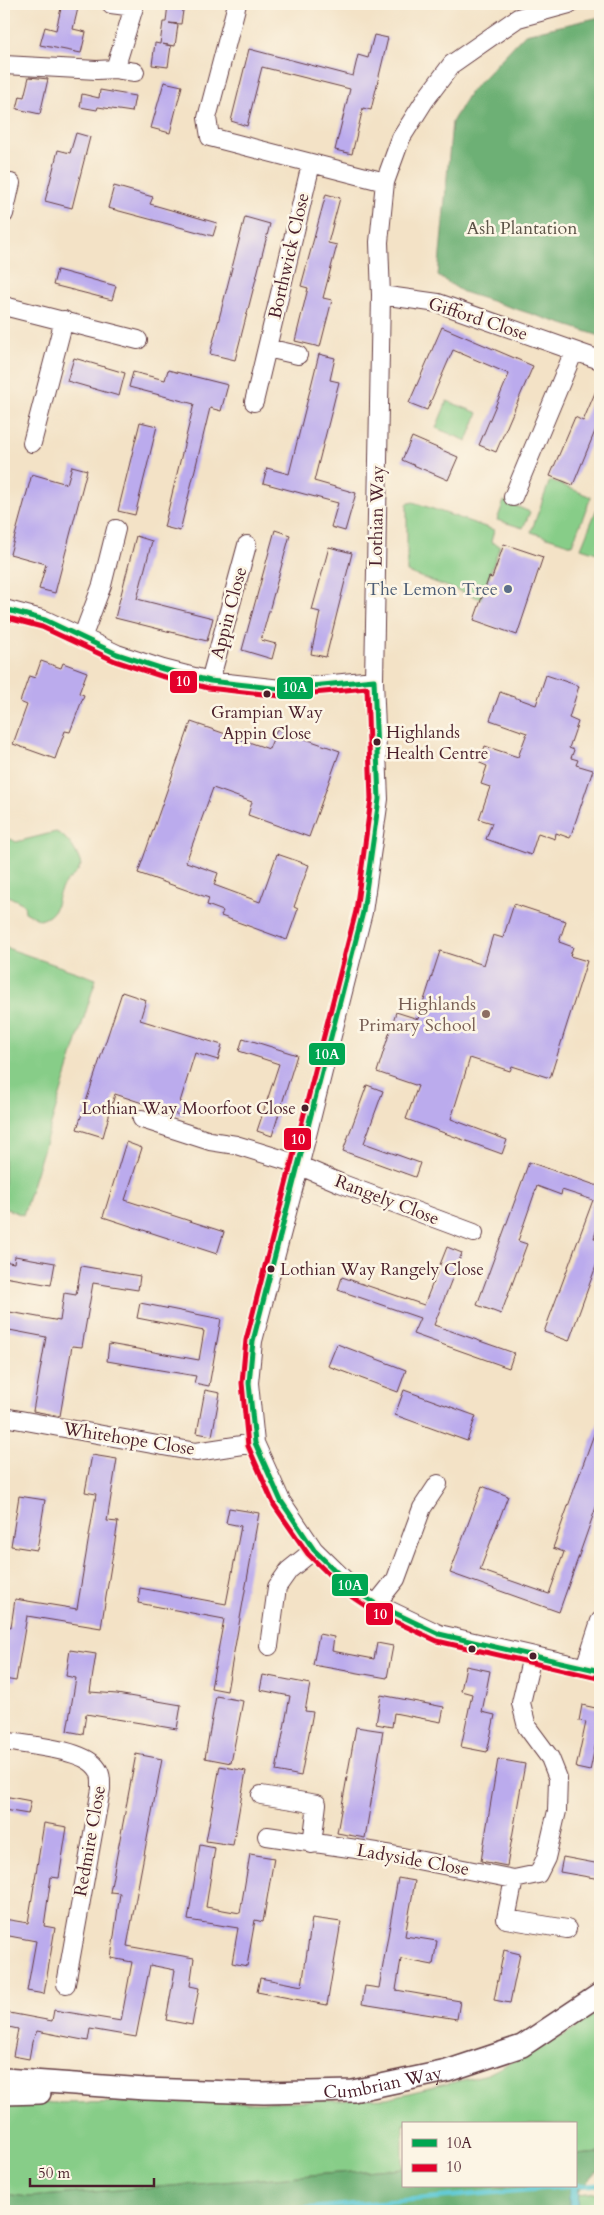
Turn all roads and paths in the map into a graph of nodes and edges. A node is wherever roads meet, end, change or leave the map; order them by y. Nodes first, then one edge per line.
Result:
1 (111, 4) edge
2 (237, 4) edge
3 (569, 4) edge
4 (4, 65) edge
5 (115, 69) junction
6 (135, 72) dead end
7 (311, 164) junction
8 (11, 182) dead end
9 (385, 182) junction
10 (4, 214) edge
11 (381, 295) junction
12 (4, 306) edge
13 (64, 320) junction
14 (138, 340) dead end
15 (268, 348) junction
16 (574, 351) junction
17 (298, 355) dead end
18 (600, 360) edge
19 (254, 402) dead end
20 (32, 443) dead end
21 (513, 497) dead end
22 (116, 529) dead end
23 (247, 544) dead end
24 (4, 609) edge
25 (82, 638) junction
26 (374, 680) junction
27 (210, 681) junction
28 (142, 1119) dead end
29 (300, 1167) junction
30 (474, 1233) dead end
31 (4, 1417) edge
32 (255, 1443) junction
33 (438, 1484) dead end
34 (314, 1550) junction
35 (376, 1604) junction
36 (600, 1621) edge
37 (268, 1646) dead end
38 (532, 1656) junction
39 (593, 1669) edge
40 (4, 1741) edge
41 (261, 1795) dead end
42 (267, 1836) dead end
43 (312, 1844) junction
44 (514, 1879) junction
45 (567, 1929) dead end
46 (66, 1984) dead end
47 (600, 1994) edge
48 (4, 2079) edge
49 (145, 2089) junction
50 (4, 2094) edge

1 - 5 street
2 - 7 street
3 - 9 street, Lothian Way
4 - 5 street
5 - 6 street
7 - 9 street
7 - 15 street, Borthwick Close
8 - 10 street
9 - 11 street, Lothian Way
11 - 16 street, Gifford Close
11 - 26 street, Lothian Way
12 - 13 street
13 - 14 street
13 - 20 street
15 - 17 street
15 - 19 street, Borthwick Close
16 - 18 street, Gifford Close
16 - 21 street
22 - 25 street
23 - 27 street, Appin Close
24 - 25 street
25 - 27 street
26 - 27 street
26 - 29 street, Lothian Way
28 - 29 street, Rangely Close
29 - 30 street, Rangely Close
29 - 32 street, Lothian Way
31 - 32 street, Whitehope Close
32 - 34 street, Lothian Way
33 - 35 street
34 - 35 street, Lothian Way
34 - 37 street
35 - 38 street, Lothian Way
36 - 39 street
38 - 39 street, Lothian Way
38 - 44 street, Ladyside Close
40 - 46 street, Redmire Close
41 - 43 street
42 - 43 street, Ladyside Close
43 - 44 street, Ladyside Close
44 - 45 street
47 - 49 street, Cumbrian Way
48 - 49 street, Cumbrian Way
49 - 50 street, Cumbrian Way

